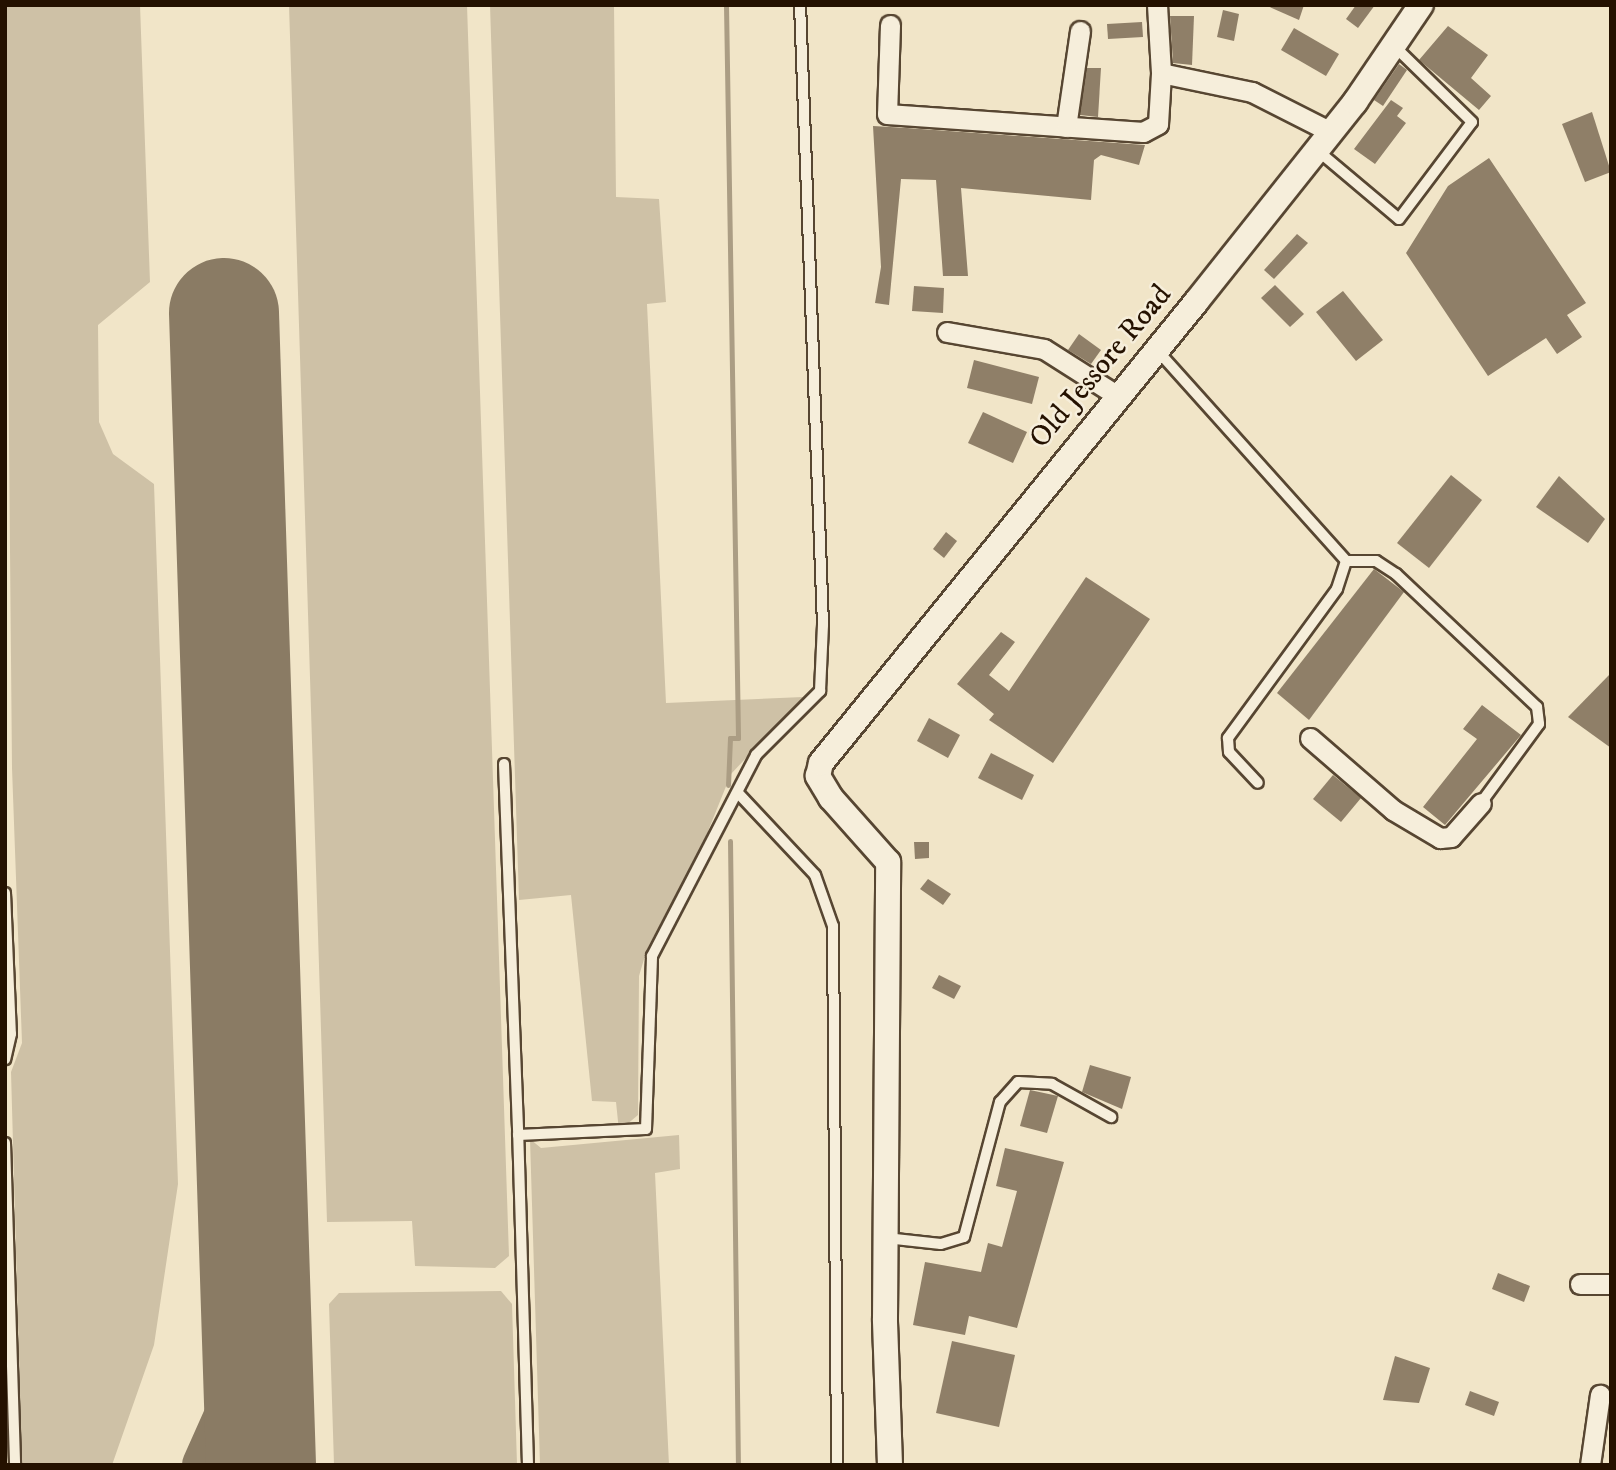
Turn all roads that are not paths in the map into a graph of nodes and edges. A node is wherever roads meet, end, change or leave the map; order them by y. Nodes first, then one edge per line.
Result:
1 (800, 5) edge
2 (1157, 5) edge
3 (1421, 5) edge
4 (890, 25) dead end
5 (1080, 31) dead end
6 (1394, 45) junction
7 (1161, 73) junction
8 (1066, 127) junction
9 (1324, 141) junction
10 (947, 332) dead end
11 (1156, 350) junction
12 (1118, 396) junction
13 (1346, 561) junction
14 (1310, 738) dead end
15 (504, 764) dead end
16 (1258, 783) dead end
17 (738, 793) junction
18 (1481, 803) joint
19 (5, 893) edge
20 (5, 1059) edge
21 (1111, 1117) dead end
22 (518, 1135) junction
23 (5, 1143) edge
24 (885, 1238) junction
25 (1580, 1284) dead end
26 (1611, 1284) edge
27 (1600, 1395) dead end
28 (15, 1465) edge
29 (528, 1465) edge
30 (836, 1465) edge
31 (890, 1465) edge
32 (1590, 1465) edge

1 - 17 lane
2 - 7 street
3 - 6 street, Old Jessore Road
4 - 8 street
5 - 8 street
6 - 9 street, Old Jessore Road
6 - 9 lane
7 - 8 street
7 - 9 street
9 - 11 street, Old Jessore Road
10 - 12 street
11 - 12 street, Old Jessore Road
11 - 13 lane
12 - 24 street, Old Jessore Road
13 - 16 lane
13 - 18 lane
14 - 18 street
15 - 22 lane
17 - 22 lane
17 - 30 lane
19 - 20 lane
21 - 24 lane
22 - 29 lane
23 - 28 lane
24 - 31 street
25 - 26 street
27 - 32 street

